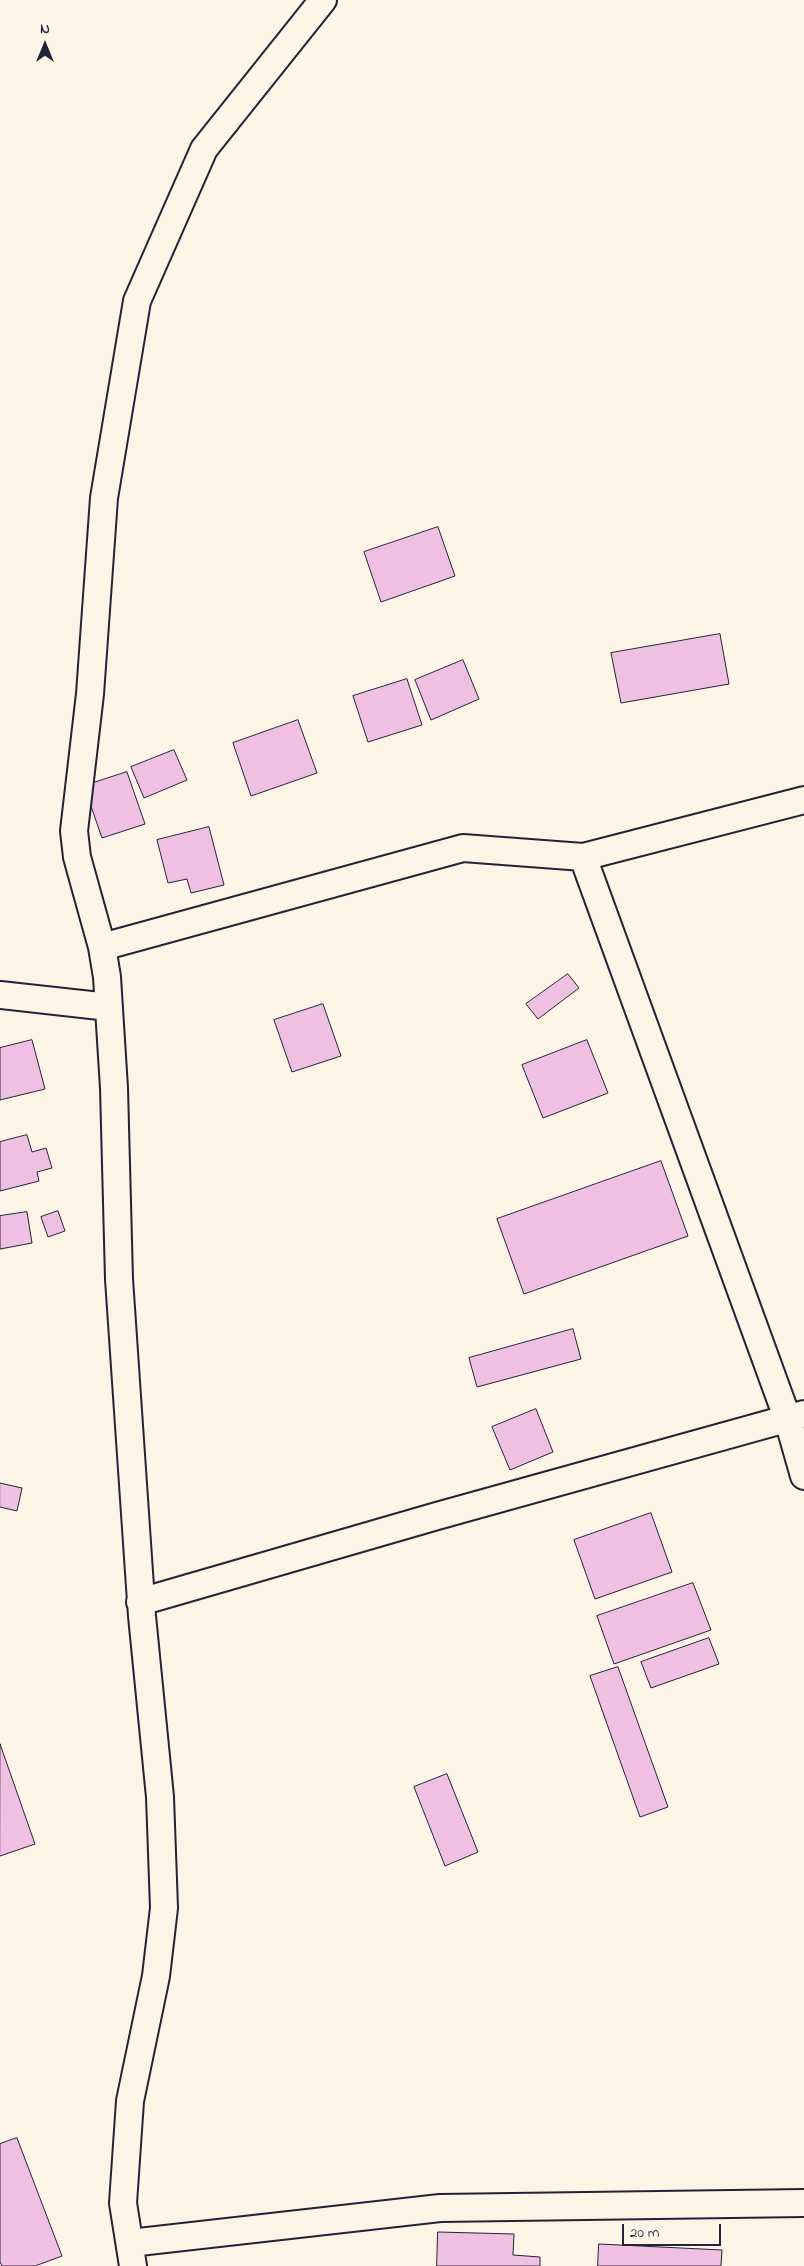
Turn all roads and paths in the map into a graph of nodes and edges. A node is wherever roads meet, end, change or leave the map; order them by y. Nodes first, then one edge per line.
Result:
1 (323, 0) edge
2 (804, 800) edge
3 (583, 857) junction
4 (102, 947) junction
5 (0, 994) edge
6 (109, 1007) junction
7 (796, 1417) edge
8 (804, 1476) edge
9 (140, 1602) junction
10 (804, 2203) edge
11 (132, 2254) edge

1 - 4 street
2 - 3 street
3 - 4 street
3 - 7 street
4 - 6 street
5 - 6 street
6 - 9 street
7 - 8 street
7 - 9 street
9 - 11 street
10 - 11 street

